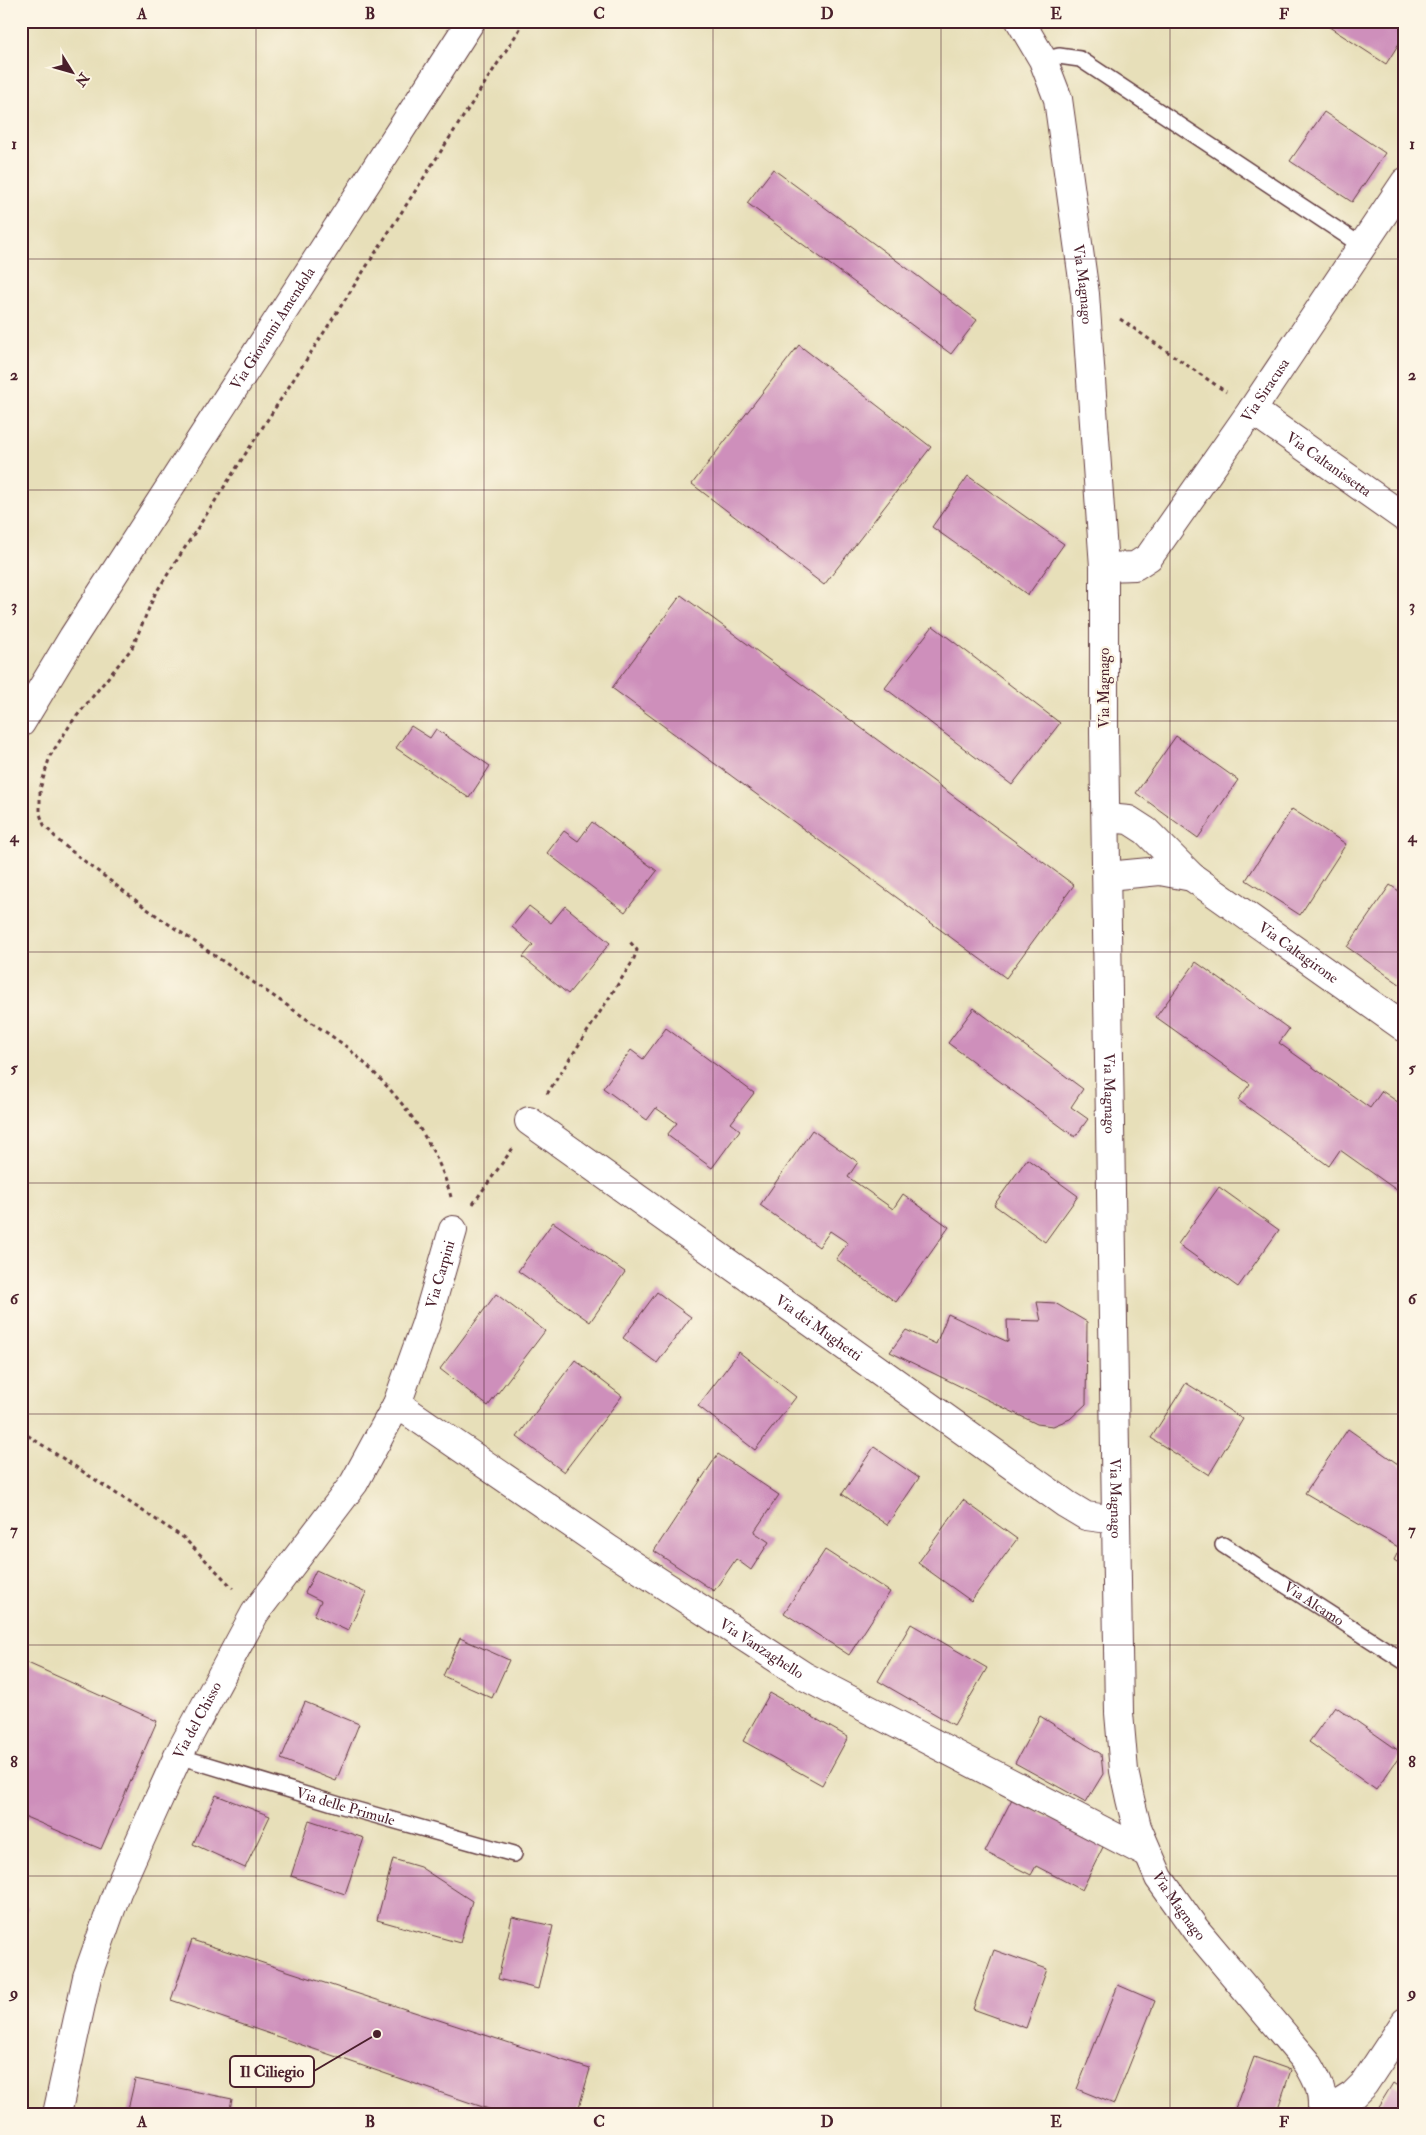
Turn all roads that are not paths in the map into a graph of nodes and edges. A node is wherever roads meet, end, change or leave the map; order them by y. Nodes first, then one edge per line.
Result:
1 (471, 21) edge
2 (1020, 21) edge
3 (1043, 60) junction
4 (1405, 182) edge
5 (1362, 246) junction
6 (1252, 410) junction
7 (1405, 518) edge
8 (1104, 567) junction
9 (73, 637) junction
10 (21, 692) edge
11 (21, 723) edge
12 (1107, 818) junction
13 (1107, 876) junction
14 (1192, 878) junction
15 (1405, 1028) edge
16 (529, 1121) road end
17 (453, 1230) road end
18 (397, 1404) junction
19 (1116, 1520) junction
20 (1223, 1545) dead end
21 (254, 1613) joint
22 (1405, 1662) edge
23 (178, 1756) junction
24 (514, 1854) dead end
25 (1148, 1854) junction
26 (1405, 2022) edge
27 (57, 2114) edge
28 (1322, 2114) edge

1 - 9 street, Via Giovanni Amendola
2 - 3 street, Via Magnago
3 - 5 lane
3 - 8 street, Via Magnago
4 - 5 street, Via Siracusa
5 - 6 street, Via Siracusa
6 - 7 street, Via Caltanissetta
6 - 8 street, Via Siracusa
8 - 12 street, Via Magnago
9 - 10 street, Via Giovanni Amendola
9 - 11 street, Via Giovanni Amendola
12 - 13 street, Via Magnago
12 - 14 street, Via Caltagirone
13 - 14 street, Via Caltagirone
13 - 19 street, Via Magnago
14 - 15 street, Via Caltagirone
16 - 19 street, Via dei Mughetti
17 - 18 street, Via Carpini
18 - 21 street, Via Carpini
18 - 25 street, Via Vanzaghello
19 - 25 street, Via Magnago
20 - 22 lane, Via Alcamo
21 - 23 street, Via del Chisso
23 - 24 lane, Via delle Primule
23 - 27 street, Via del Chisso
25 - 28 street, Via Magnago
26 - 28 street

